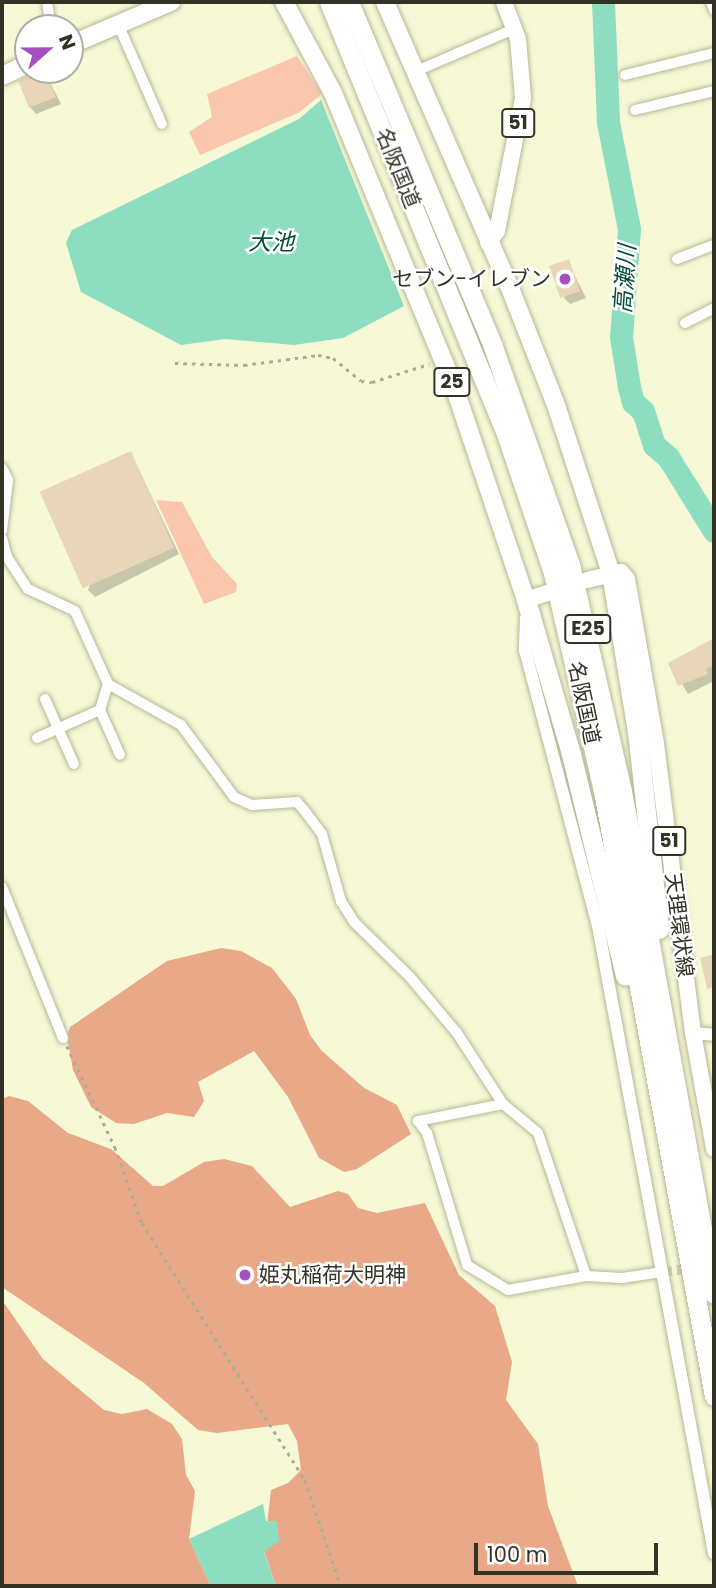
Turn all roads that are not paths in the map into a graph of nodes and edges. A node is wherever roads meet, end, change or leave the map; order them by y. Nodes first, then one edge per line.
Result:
1 (171, 2) edge
2 (284, 2) edge
3 (329, 2) edge
4 (349, 2) edge
5 (386, 2) edge
6 (504, 2) edge
7 (118, 24) junction
8 (514, 29) junction
9 (84, 39) edge
10 (714, 53) edge
11 (414, 72) junction
12 (625, 75) dead end
13 (714, 91) edge
14 (635, 110) dead end
15 (162, 124) dead end
16 (488, 243) junction
17 (714, 247) edge
18 (677, 259) dead end
19 (714, 308) edge
20 (685, 323) dead end
21 (2, 468) edge
22 (2, 531) edge
23 (2, 538) edge
24 (611, 573) junction
25 (587, 580) dead end
26 (547, 593) dead end
27 (526, 600) junction
28 (108, 684) junction
29 (45, 698) dead end
30 (100, 710) junction
31 (58, 729) junction
32 (37, 738) dead end
33 (120, 755) dead end
34 (74, 764) dead end
35 (2, 887) edge
36 (693, 1033) junction
37 (714, 1035) edge
38 (63, 1038) road end
39 (503, 1104) junction
40 (714, 1149) edge
41 (671, 1159) junction
42 (662, 1272) junction
43 (586, 1276) junction
44 (714, 1292) edge
45 (714, 1396) edge
46 (714, 1553) edge

1 - 7 highway
2 - 27 highway, 25
3 - 41 highway, 名阪国道 / E25
4 - 44 highway, 名阪国道 / E25
5 - 11 highway
6 - 8 main road, 51
7 - 9 highway
7 - 15 street
8 - 11 street
8 - 16 main road, 51
10 - 12 street
11 - 16 highway
13 - 14 street
16 - 24 highway
17 - 18 street
19 - 20 street
21 - 22 street
23 - 28 street
24 - 25 main road
24 - 36 main road, 天理環状線 / 51
24 - 44 highway, E25
26 - 27 main road
27 - 41 highway, E25
27 - 42 street
28 - 30 street
28 - 39 street
29 - 31 street
30 - 31 street
30 - 33 street
31 - 32 street
31 - 34 street
35 - 38 street
36 - 37 street
36 - 40 main road, 天理環状線 / 51
39 - 43 street
39 - 43 street
41 - 45 highway, 名阪国道 / E25
42 - 43 street
42 - 46 street

